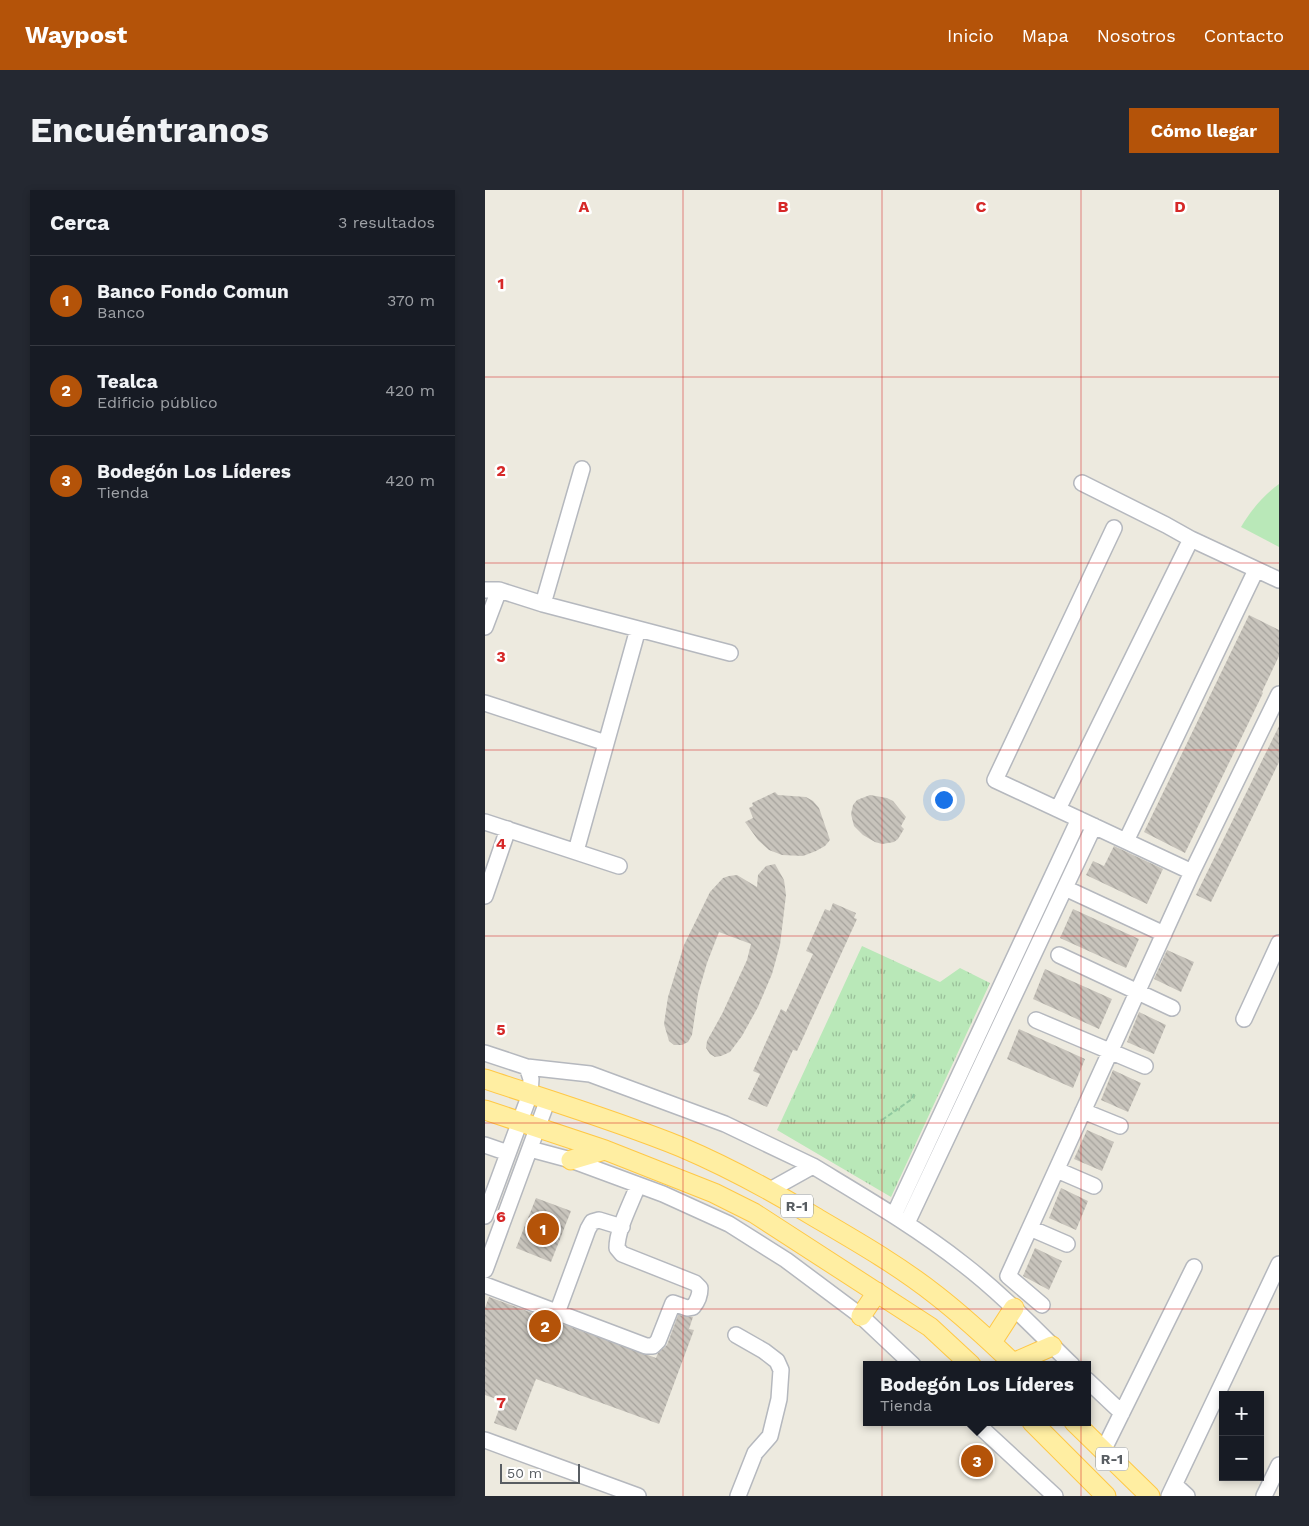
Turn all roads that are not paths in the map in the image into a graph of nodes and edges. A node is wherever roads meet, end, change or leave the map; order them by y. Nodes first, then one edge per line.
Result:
1 (582, 469) dead end
2 (1081, 482) dead end
3 (1114, 528) dead end
4 (1191, 539) junction
5 (1256, 570) junction
6 (1279, 580) edge
7 (492, 590) edge
8 (543, 604) junction
9 (485, 627) edge
10 (637, 629) junction
11 (730, 653) dead end
12 (1279, 694) edge
13 (485, 702) edge
14 (606, 743) junction
15 (1058, 809) junction
16 (1079, 819) junction
17 (485, 822) edge
18 (1094, 826) junction
19 (508, 829) junction
20 (1126, 841) junction
21 (575, 851) junction
22 (619, 866) dead end
23 (1192, 872) junction
24 (1065, 888) junction
25 (485, 896) edge
26 (1164, 934) junction
27 (1279, 943) edge
28 (1059, 955) dead end
29 (1137, 992) junction
30 (1004, 1000) junction
31 (1172, 1008) dead end
32 (1244, 1019) dead end
33 (1036, 1020) dead end
34 (1111, 1051) junction
35 (485, 1052) edge
36 (1145, 1066) dead end
37 (527, 1067) junction
38 (485, 1079) edge
39 (530, 1094) junction
40 (548, 1099) junction
41 (485, 1110) edge
42 (1083, 1111) junction
43 (520, 1121) junction
44 (538, 1126) junction
45 (1120, 1126) dead end
46 (485, 1145) edge
47 (530, 1149) junction
48 (605, 1150) junction
49 (508, 1154) junction
50 (571, 1160) junction
51 (813, 1166) junction
52 (1057, 1170) junction
53 (638, 1185) junction
54 (1094, 1186) dead end
55 (770, 1190) junction
56 (485, 1216) edge
57 (900, 1219) junction
58 (621, 1227) junction
59 (1030, 1228) junction
60 (1067, 1244) dead end
61 (1279, 1264) edge
62 (1194, 1267) dead end
63 (485, 1270) edge
64 (485, 1286) edge
65 (877, 1292) junction
66 (1042, 1305) dead end
67 (1014, 1308) junction
68 (557, 1313) junction
69 (861, 1316) junction
70 (735, 1335) dead end
71 (992, 1342) junction
72 (1052, 1346) junction
73 (909, 1361) edge
74 (967, 1361) edge
75 (1011, 1361) edge
76 (1020, 1361) edge
77 (1068, 1361) edge
78 (1091, 1384) edge
79 (1122, 1413) junction
80 (979, 1426) edge
81 (1036, 1426) edge
82 (1078, 1426) edge
83 (485, 1440) edge
84 (1103, 1451) junction
85 (1279, 1465) edge
86 (1172, 1491) edge
87 (639, 1496) edge
88 (739, 1496) edge
89 (1055, 1496) edge
90 (1106, 1496) edge
91 (1150, 1496) edge
92 (1187, 1496) edge
93 (1265, 1496) edge

1 - 8 street
2 - 4 street
3 - 15 street
4 - 5 street
4 - 15 street
5 - 6 street
5 - 20 street
7 - 8 street
7 - 9 street
8 - 10 street
10 - 11 street
10 - 14 street
12 - 23 street
13 - 14 street
14 - 21 street
15 - 16 street
16 - 18 street
16 - 30 street
17 - 19 street
18 - 20 street
18 - 24 street
19 - 21 street
19 - 25 street
20 - 23 street
21 - 22 street
23 - 26 street
24 - 26 street
24 - 30 street
26 - 29 street
27 - 32 street
28 - 29 street
29 - 31 street
29 - 34 street
30 - 57 street
33 - 34 street
34 - 36 street
34 - 42 street
35 - 37 street
37 - 39 street
37 - 51 street
38 - 39 main road, R-1
39 - 40 main road, R-1
39 - 43 street
40 - 44 street
40 - 55 main road, R-1
41 - 43 main road, R-1
42 - 45 street
42 - 52 street
43 - 44 main road, R-1
43 - 49 street
44 - 47 street
44 - 48 main road, R-1
46 - 49 street
47 - 50 street
47 - 63 street
48 - 50 main road
48 - 65 main road, R-1
49 - 56 street
50 - 53 street
51 - 55 street
51 - 57 street
52 - 54 street
52 - 59 street
53 - 58 street
53 - 69 street
55 - 71 main road, R-1
57 - 67 street
58 - 68 street
58 - 68 street
59 - 60 street
59 - 66 street
61 - 86 street
62 - 79 street
64 - 68 street
65 - 69 main road
65 - 74 main road, R-1
67 - 71 main road
67 - 72 street
69 - 73 street
70 - 88 street
71 - 75 main road, R-1
72 - 76 main road
72 - 77 street
78 - 79 street
79 - 84 street
80 - 89 street
81 - 90 main road, R-1
82 - 84 main road, R-1
83 - 87 street
84 - 91 main road, R-1
85 - 93 street
86 - 92 street

